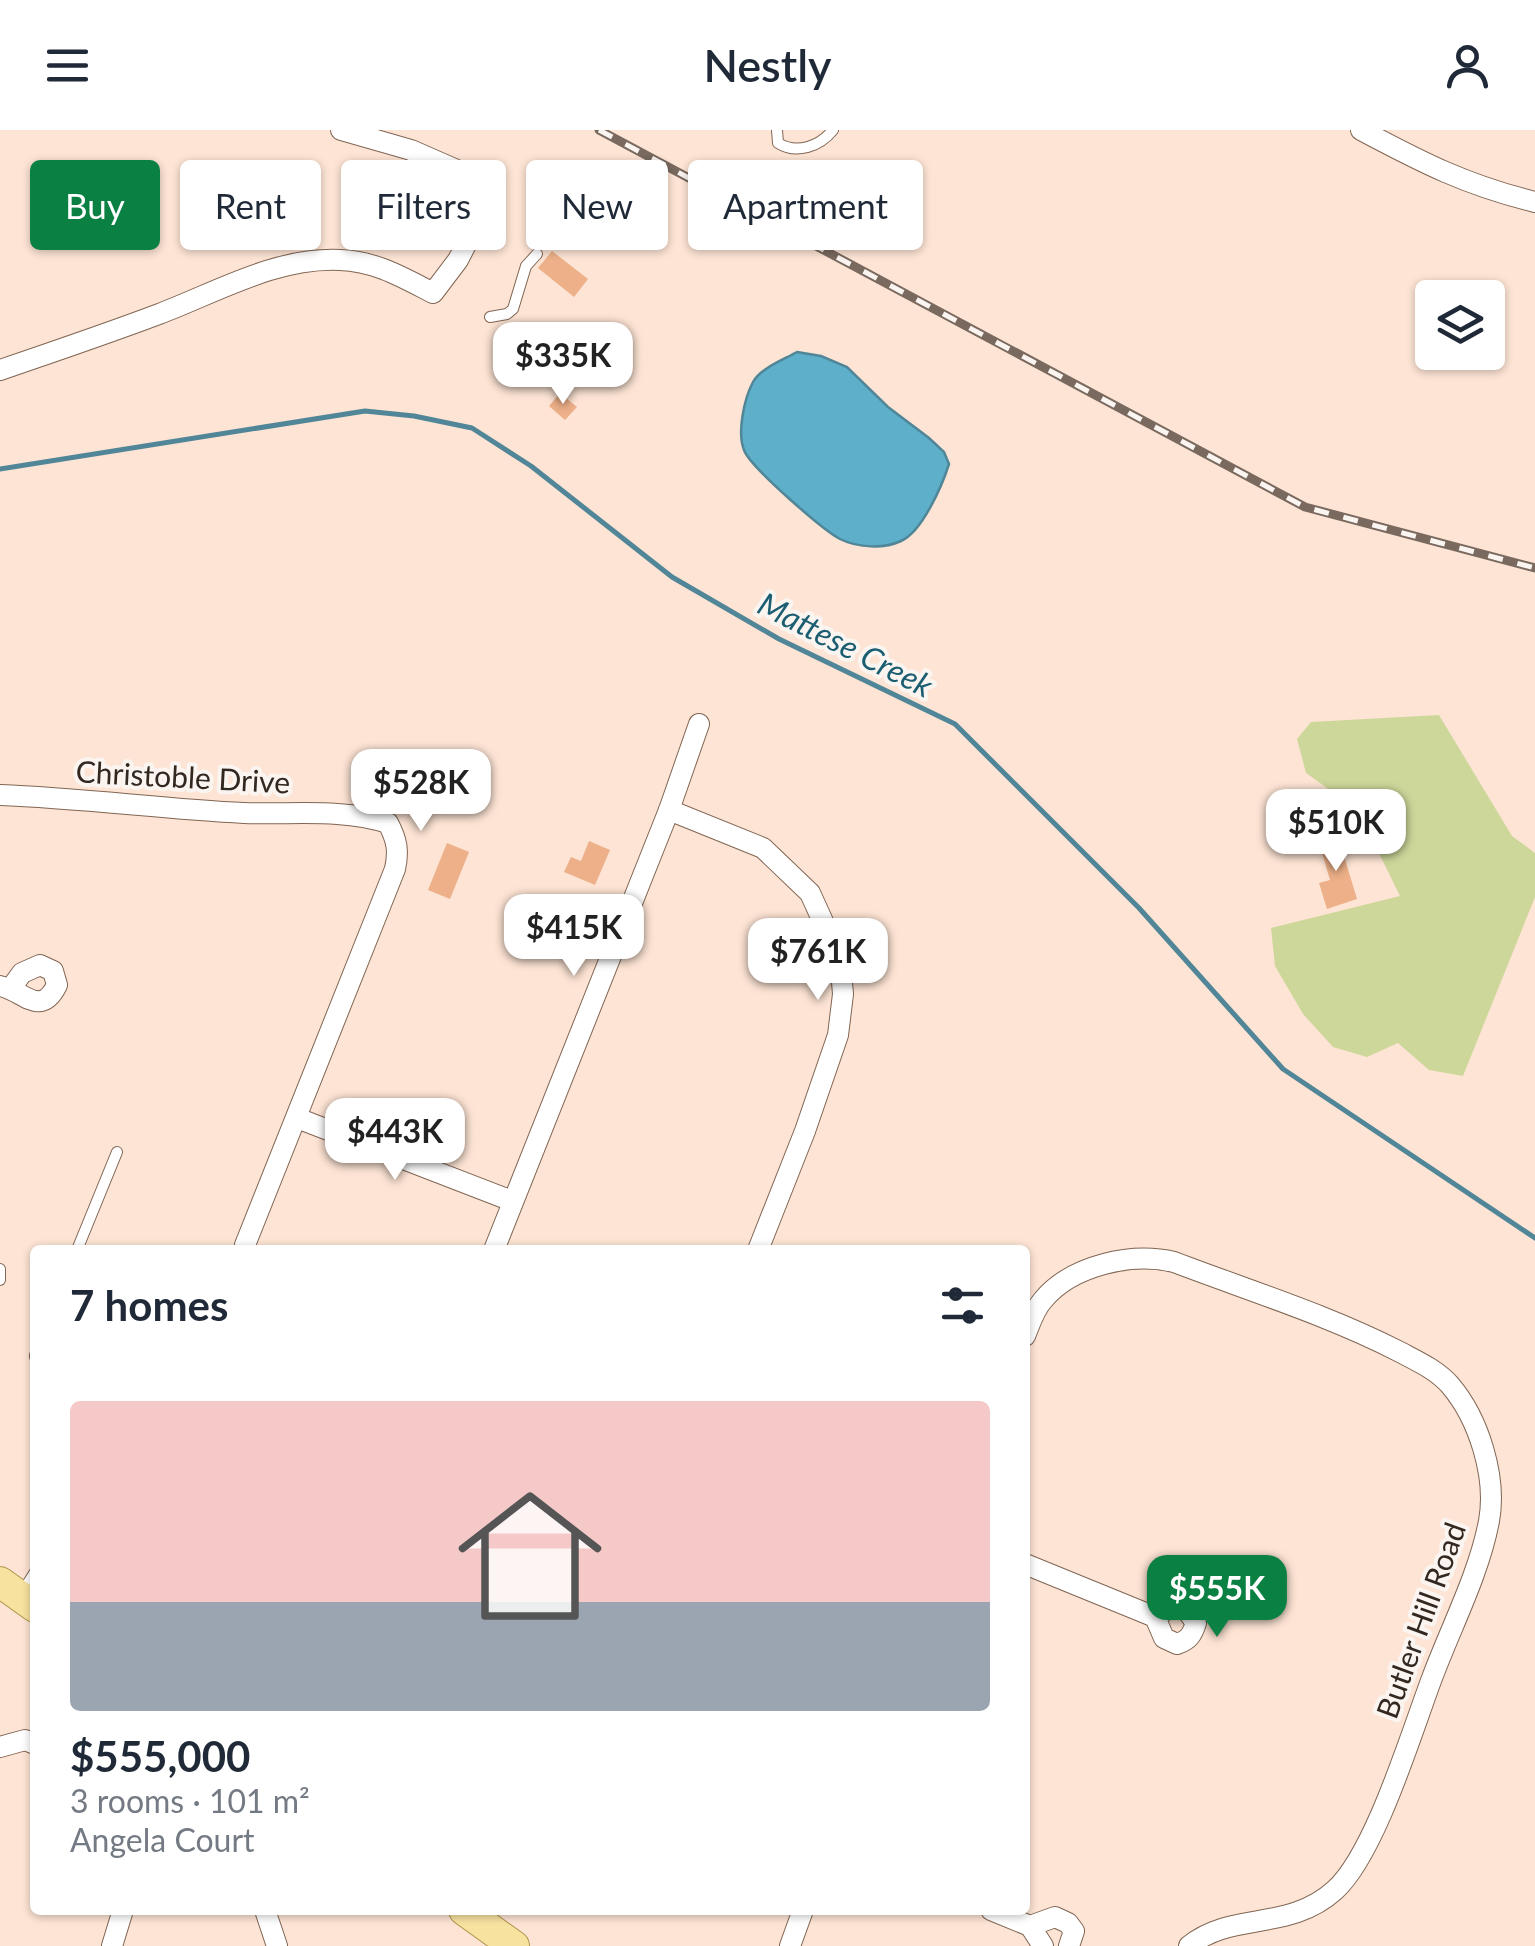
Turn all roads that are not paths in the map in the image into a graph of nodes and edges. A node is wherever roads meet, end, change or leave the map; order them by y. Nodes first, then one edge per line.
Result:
1 (341, 130) edge
2 (777, 130) edge
3 (833, 130) edge
4 (1362, 130) edge
5 (1535, 202) edge
6 (536, 254) dead end
7 (490, 317) dead end
8 (0, 370) edge
9 (699, 724) dead end
10 (0, 794) edge
11 (669, 810) junction
12 (297, 1118) junction
13 (116, 1152) dead end
14 (512, 1201) junction
15 (79, 1245) edge
16 (245, 1245) dead end
17 (496, 1245) edge
18 (760, 1245) edge
19 (0, 1270) edge
20 (0, 1280) edge
21 (1030, 1325) edge
22 (1030, 1566) edge
23 (1155, 1617) dead end
24 (30, 1742) edge
25 (0, 1747) edge
26 (121, 1915) edge
27 (267, 1915) edge
28 (471, 1915) edge
29 (801, 1915) edge
30 (1003, 1915) edge
31 (1030, 1926) junction
32 (112, 1946) edge
33 (277, 1946) edge
34 (514, 1946) edge
35 (790, 1946) edge
36 (1043, 1946) edge
37 (1069, 1946) edge
38 (1189, 1946) edge

1 - 8 street
2 - 3 lane
4 - 5 street
6 - 7 lane
9 - 11 street
10 - 12 street, Christoble Drive
11 - 14 street
11 - 18 street
12 - 14 street
12 - 16 street, Christoble Drive
13 - 15 lane
14 - 17 street
19 - 20 lane
21 - 38 street, Butler Hill Road
22 - 23 street
24 - 25 street
26 - 32 street
27 - 33 street
28 - 34 main road
29 - 35 street
30 - 31 street
31 - 36 street
31 - 37 street

